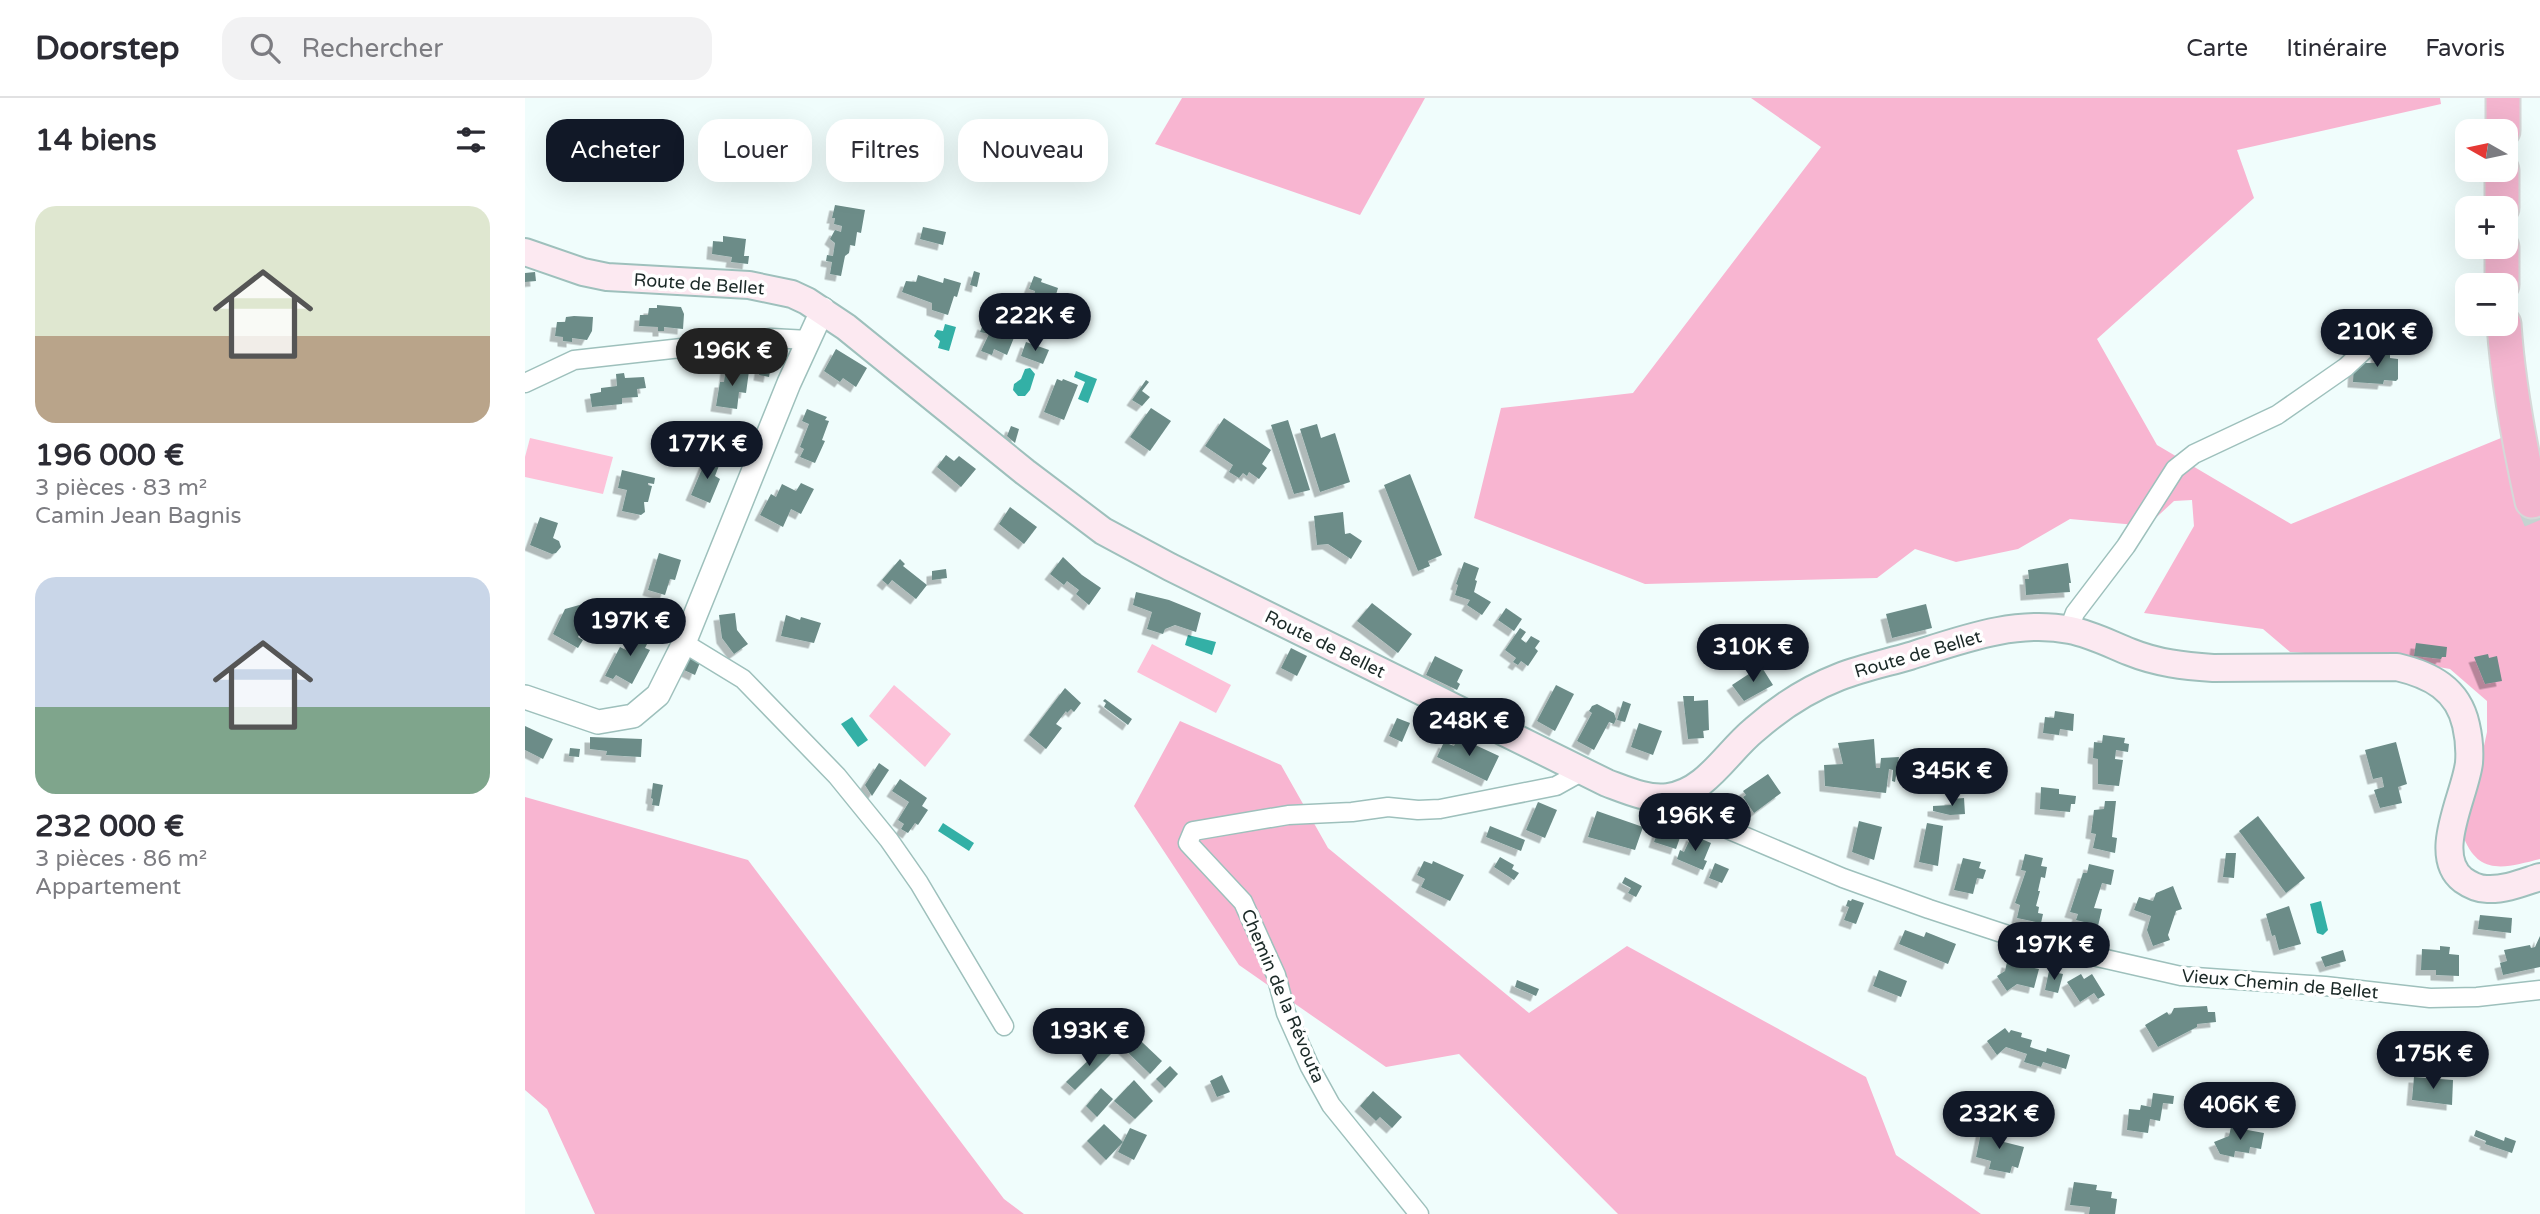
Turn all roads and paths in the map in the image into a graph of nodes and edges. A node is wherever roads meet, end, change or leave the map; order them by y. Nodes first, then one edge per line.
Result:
1 (2503, 98) edge
2 (2503, 119) edge
3 (525, 252) edge
4 (823, 309) junction
5 (2505, 336) edge
6 (809, 340) junction
7 (2374, 341) dead end
8 (525, 383) edge
9 (2532, 501) tunnel mouth
10 (2069, 629) junction
11 (684, 643) junction
12 (525, 697) edge
13 (1583, 771) junction
14 (1677, 795) junction
15 (2540, 877) edge
16 (2540, 990) edge
17 (1004, 1026) dead end
18 (1419, 1214) edge

1 - 2 highway
3 - 4 main road, Route de Bellet
4 - 6 street
4 - 13 main road, Route de Bellet
5 - 9 highway
6 - 8 street
6 - 11 street
7 - 10 street
10 - 14 main road, Route de Bellet
10 - 15 main road, Route de Bellet
11 - 12 street
11 - 17 street
13 - 14 main road, Route de Bellet
13 - 18 street, Chemin de la Révouta
14 - 16 street, Vieux Chemin de Bellet

